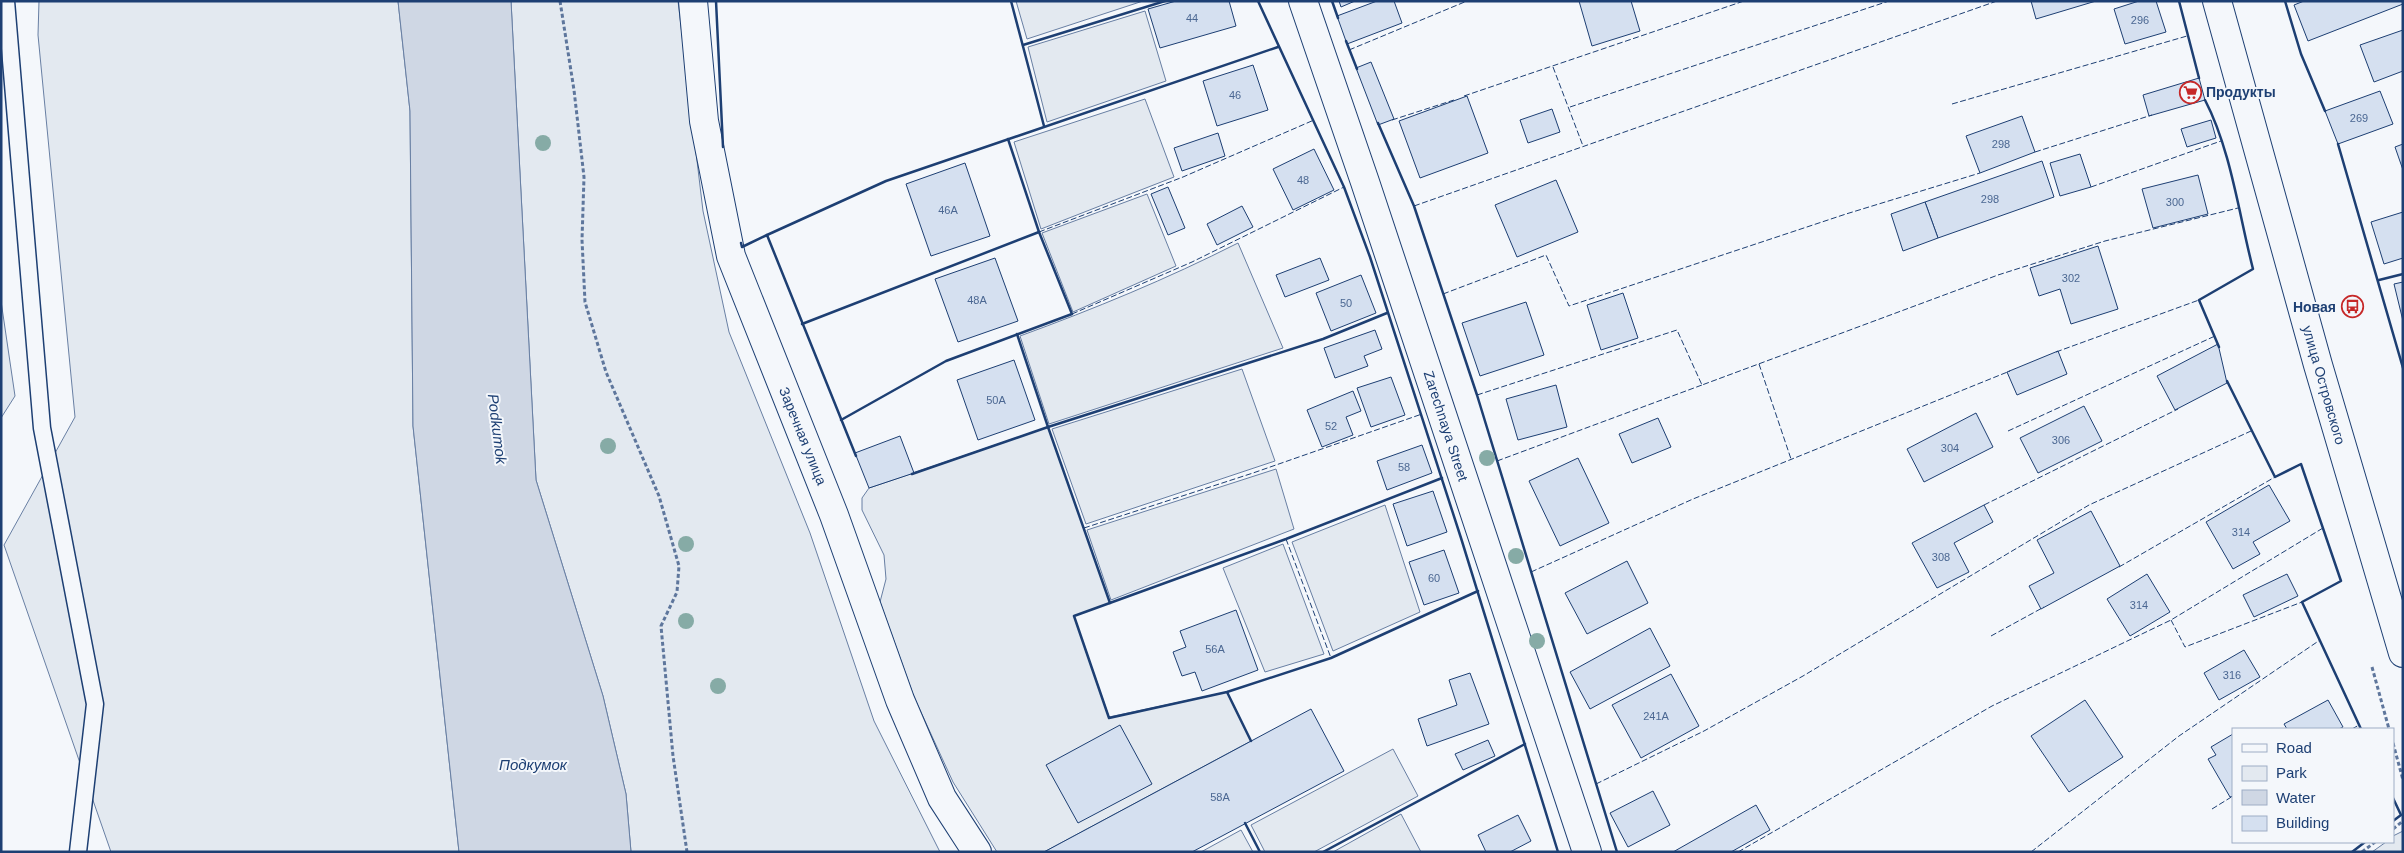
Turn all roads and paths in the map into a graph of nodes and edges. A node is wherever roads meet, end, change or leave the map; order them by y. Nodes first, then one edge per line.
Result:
1 (6, 1) edge
2 (560, 1) edge
3 (693, 1) edge
4 (1303, 1) edge
5 (2217, 1) edge
6 (2403, 653) edge
7 (2394, 748) edge
8 (2403, 780) edge
9 (2374, 843) edge
10 (78, 852) edge
11 (688, 852) edge
12 (977, 852) edge
13 (1587, 852) edge
14 (2362, 852) edge

1 - 10 lane
2 - 11 path
3 - 12 street, Заречная улица
4 - 13 street, Zarechnaya Street
5 - 6 street, улица Островского
7 - 8 path
9 - 14 path

